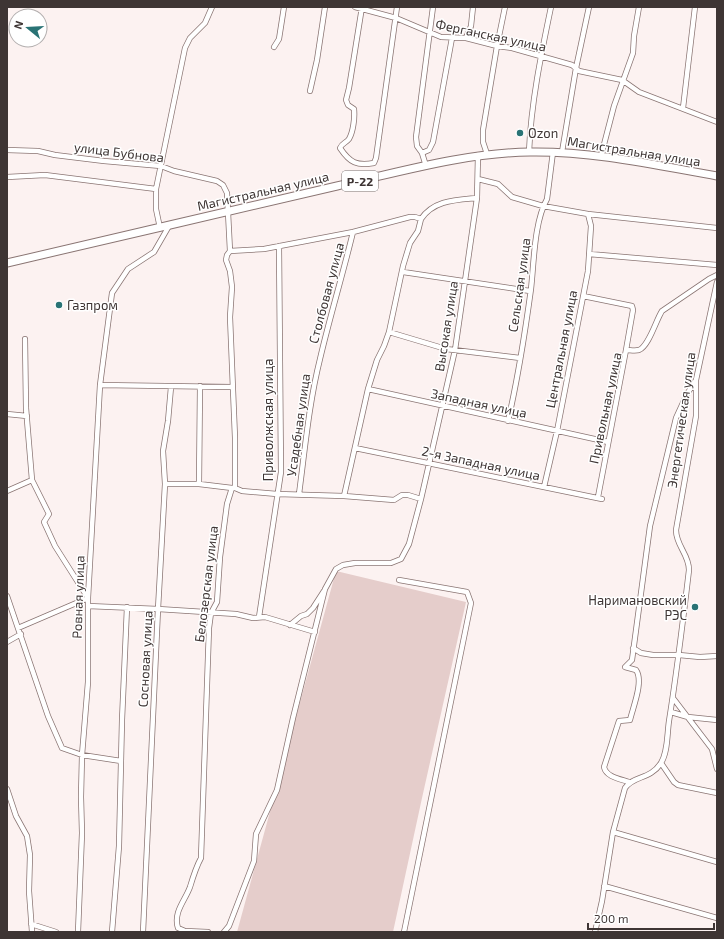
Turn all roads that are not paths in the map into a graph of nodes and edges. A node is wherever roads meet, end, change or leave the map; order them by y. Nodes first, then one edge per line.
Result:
1 (212, 7) edge
2 (284, 7) edge
3 (325, 7) edge
4 (355, 7) edge
5 (397, 7) edge
6 (433, 7) edge
7 (473, 7) edge
8 (504, 7) edge
9 (551, 7) edge
10 (589, 7) edge
11 (639, 7) edge
12 (696, 7) edge
13 (362, 8) edge
14 (396, 18) junction
15 (430, 33) junction
16 (452, 38) junction
17 (466, 38) junction
18 (497, 46) junction
19 (274, 47) dead end
20 (541, 56) junction
21 (576, 68) junction
22 (622, 80) junction
23 (310, 91) dead end
24 (683, 108) junction
25 (717, 122) edge
26 (7, 150) edge
27 (529, 152) junction
28 (553, 152) junction
29 (562, 152) junction
30 (422, 153) junction
31 (487, 154) junction
32 (478, 155) junction
33 (601, 156) junction
34 (161, 166) junction
35 (426, 166) junction
36 (717, 176) edge
37 (7, 177) edge
38 (478, 179) junction
39 (156, 190) junction
40 (477, 198) junction
41 (543, 206) junction
42 (228, 212) junction
43 (588, 214) junction
44 (421, 219) junction
45 (169, 226) junction
46 (160, 228) junction
47 (717, 228) edge
48 (353, 232) junction
49 (279, 246) junction
50 (230, 251) junction
51 (589, 254) junction
52 (7, 264) edge
53 (717, 265) edge
54 (403, 272) junction
55 (717, 275) edge
56 (464, 282) junction
57 (717, 282) edge
58 (530, 291) junction
59 (583, 296) junction
60 (389, 332) junction
61 (25, 339) dead end
62 (455, 350) junction
63 (626, 350) junction
64 (520, 358) junction
65 (319, 359) joint
66 (696, 380) junction
67 (100, 385) junction
68 (200, 386) junction
69 (171, 387) junction
70 (232, 387) junction
71 (368, 389) junction
72 (443, 407) junction
73 (7, 414) edge
74 (27, 416) junction
75 (508, 421) junction
76 (557, 431) junction
77 (608, 442) junction
78 (355, 448) junction
79 (429, 463) junction
80 (32, 480) junction
81 (165, 484) junction
82 (199, 484) junction
83 (544, 487) junction
84 (234, 488) junction
85 (7, 491) edge
86 (277, 494) junction
87 (299, 494) junction
88 (344, 496) junction
89 (600, 498) joint
90 (421, 499) junction
91 (399, 580) dead end
92 (325, 590) junction
93 (7, 596) edge
94 (88, 598) junction
95 (88, 606) junction
96 (127, 607) junction
97 (158, 609) junction
98 (211, 613) junction
99 (259, 617) junction
100 (290, 625) junction
101 (18, 628) junction
102 (315, 632) junction
103 (21, 634) junction
104 (7, 642) edge
105 (633, 648) junction
106 (641, 653) junction
107 (679, 655) junction
108 (717, 656) edge
109 (632, 660) junction
110 (673, 698) junction
111 (671, 712) junction
112 (688, 718) junction
113 (717, 720) edge
114 (82, 755) junction
115 (121, 761) junction
116 (661, 763) junction
117 (717, 769) edge
118 (629, 782) junction
119 (7, 789) edge
120 (717, 793) edge
121 (613, 832) junction
122 (717, 862) edge
123 (604, 886) junction
124 (717, 918) edge
125 (31, 924) junction
126 (32, 932) edge
127 (56, 932) edge
128 (78, 932) edge
129 (112, 932) edge
130 (143, 932) edge
131 (208, 932) edge
132 (224, 932) edge
133 (404, 932) edge
134 (595, 932) edge

1 - 34 street
2 - 19 street
3 - 23 street
4 - 13 street, Ферганская улица
5 - 14 street
6 - 15 street
7 - 17 street
8 - 18 street
9 - 20 street
10 - 21 street
11 - 22 street
12 - 24 street
13 - 14 street, Ферганская улица
13 - 14 street
14 - 15 street, Ферганская улица
15 - 16 street, Ферганская улица
15 - 30 street
16 - 17 street, Ферганская улица
16 - 30 street
17 - 18 street, Ферганская улица
18 - 20 street, Ферганская улица
18 - 31 street
20 - 21 street, Ферганская улица
20 - 27 street
21 - 22 street, Ферганская улица
21 - 29 street
22 - 24 street
22 - 33 street
24 - 25 street
26 - 34 street, улица Бубнова
27 - 28 highway, Магистральная улица / Р-22
27 - 31 highway, Магистральная улица / Р-22
28 - 29 highway, Магистральная улица / Р-22
28 - 41 street, Сельская улица
29 - 33 highway, Магистральная улица / Р-22
30 - 35 street
31 - 32 highway, Магистральная улица / Р-22
32 - 35 highway, Магистральная улица / Р-22
32 - 38 street, Высокая улица
33 - 36 highway, Магистральная улица / Р-22
34 - 39 street
34 - 42 street, улица Бубнова
35 - 42 highway, Магистральная улица / Р-22
37 - 39 street
38 - 40 street, Высокая улица
38 - 41 street
39 - 46 street
40 - 44 street
40 - 56 street, Высокая улица
41 - 43 street
41 - 58 street, Сельская улица
42 - 45 highway, Магистральная улица / Р-22
42 - 50 street, Белозерская улица
43 - 47 street
43 - 51 street, Центральная улица
44 - 48 street
44 - 54 street
45 - 46 highway, Магистральная улица / Р-22
45 - 67 street, Ровная улица
46 - 52 highway, Магистральная улица / Р-22
48 - 49 street
48 - 65 street, Столбовая улица
49 - 50 street
49 - 86 street, Приволжская улица
50 - 70 street, Белозерская улица
51 - 53 street
51 - 59 street, Центральная улица
54 - 56 street
54 - 60 street
55 - 63 street, Привольная улица
56 - 58 street
56 - 62 street, Высокая улица
57 - 66 street, Энергетическая улица
58 - 64 street, Сельская улица
59 - 63 street
59 - 76 street, Центральная улица
60 - 62 street
60 - 71 street
61 - 74 street
62 - 64 street
62 - 72 street, Высокая улица
63 - 77 street, Привольная улица
64 - 75 street, Сельская улица
65 - 87 street, Усадебная улица
66 - 105 street
66 - 107 street, Энергетическая улица
67 - 69 street
67 - 94 street, Ровная улица
68 - 69 street
68 - 70 street
68 - 82 street
69 - 81 street, Сосновая улица
70 - 84 street, Белозерская улица
71 - 72 street, Западная улица
71 - 78 street
72 - 75 street, Западная улица
72 - 79 street, Высокая улица
73 - 74 street
74 - 80 street
75 - 76 street, Западная улица
76 - 77 street, Западная улица
76 - 83 street, Центральная улица
77 - 89 street, Привольная улица
78 - 79 street, 2-я Западная улица
78 - 88 street
79 - 83 street, 2-я Западная улица
79 - 90 street, Высокая улица
80 - 85 street
80 - 94 street
81 - 82 street
81 - 97 street, Сосновая улица
82 - 84 street
83 - 89 street, 2-я Западная улица
84 - 86 street
84 - 98 street, Белозерская улица
86 - 87 street
86 - 99 street, Приволжская улица
87 - 88 street
88 - 90 street
90 - 92 street, Высокая улица
91 - 133 street
92 - 100 street
92 - 102 street
93 - 101 street
94 - 95 street, Ровная улица
94 - 101 street
95 - 96 street
95 - 114 street, Ровная улица
96 - 97 street
96 - 115 street
97 - 98 street
97 - 130 street, Сосновая улица
98 - 99 street
98 - 131 street, Белозерская улица
99 - 100 street
100 - 102 street
101 - 103 street
102 - 132 street
103 - 104 street
103 - 114 street
105 - 106 street
105 - 109 street
106 - 107 street
106 - 109 street
107 - 108 street
107 - 110 street, Энергетическая улица
109 - 118 street
110 - 111 street, Энергетическая улица
110 - 112 street
111 - 112 street
111 - 116 street, Энергетическая улица
112 - 113 street
112 - 117 street
114 - 115 street
114 - 128 street, Ровная улица
115 - 129 street
116 - 118 street
116 - 120 street
118 - 121 street
119 - 125 street
121 - 122 street
121 - 123 street
123 - 124 street
123 - 134 street
125 - 126 street
125 - 127 street

